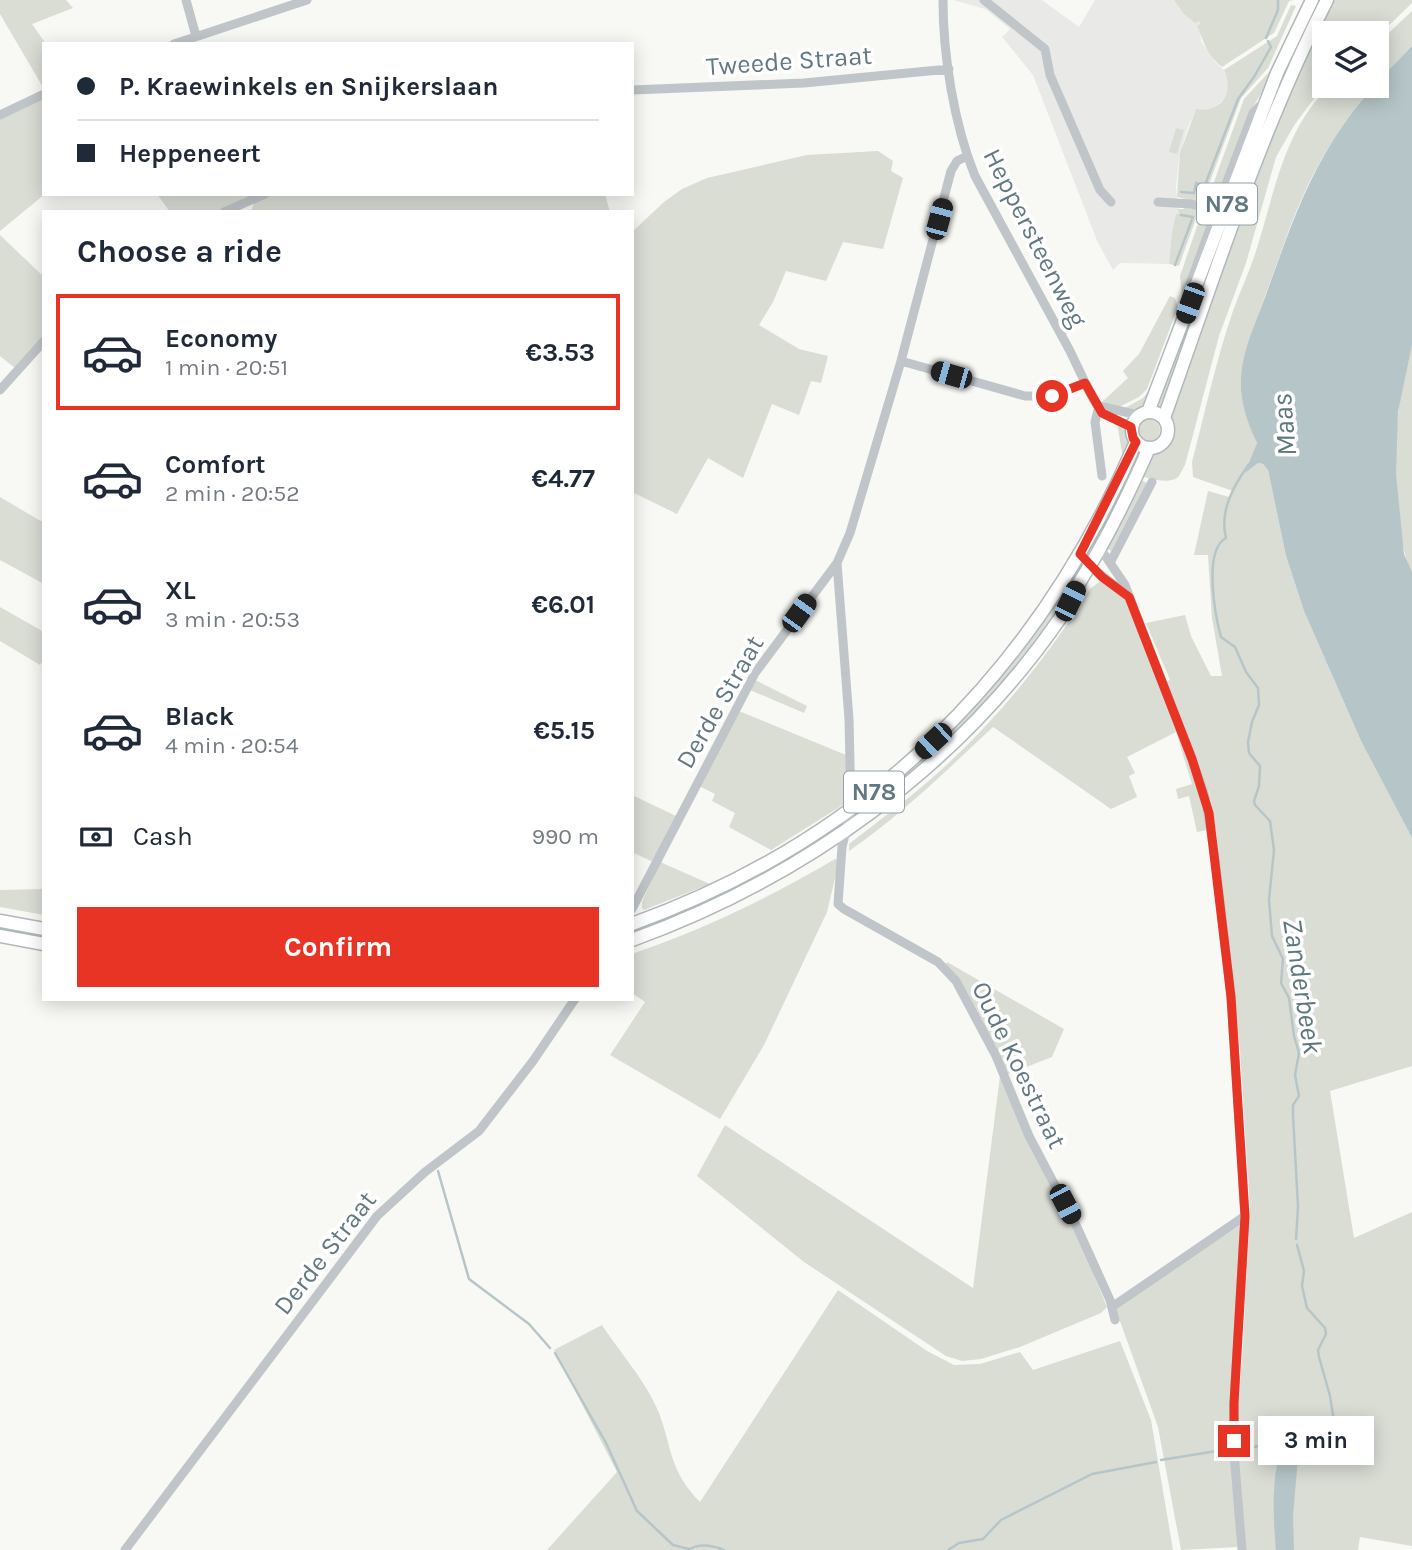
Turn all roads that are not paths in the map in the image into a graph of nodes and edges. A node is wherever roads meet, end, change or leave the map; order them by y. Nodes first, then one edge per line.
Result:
1 (186, 0) edge
2 (307, 0) edge
3 (943, 0) edge
4 (984, 0) edge
5 (1312, 0) edge
6 (1327, 0) edge
7 (196, 36) junction
8 (180, 42) edge
9 (949, 69) junction
10 (634, 90) edge
11 (42, 95) edge
12 (1262, 106) junction
13 (0, 115) edge
14 (1273, 119) junction
15 (967, 156) junction
16 (260, 196) edge
17 (1220, 200) junction
18 (1111, 202) dead end
19 (1158, 202) dead end
20 (1202, 207) junction
21 (229, 210) edge
22 (1211, 226) junction
23 (1190, 303) junction
24 (42, 343) edge
25 (901, 361) junction
26 (1085, 383) junction
27 (0, 390) edge
28 (1099, 406) junction
29 (1139, 418) junction
30 (1164, 418) junction
31 (1136, 442) junction
32 (1149, 448) junction
33 (1102, 476) dead end
34 (1152, 482) dead end
35 (1100, 548) junction
36 (1080, 554) junction
37 (836, 563) junction
38 (1110, 563) junction
39 (1090, 566) junction
40 (1129, 597) junction
41 (850, 810) junction
42 (847, 831) junction
43 (634, 905) edge
44 (0, 921) edge
45 (634, 923) edge
46 (42, 929) edge
47 (0, 936) edge
48 (634, 939) edge
49 (42, 944) edge
50 (574, 1001) edge
51 (1245, 1216) junction
52 (1112, 1307) junction
53 (1115, 1320) dead end
54 (1241, 1549) edge
55 (125, 1550) edge

1 - 7 street
2 - 7 street
3 - 9 street, Heppersteenweg
4 - 18 street
5 - 12 main road, N78
6 - 14 main road, N78
7 - 8 street
9 - 10 street, Tweede Straat
9 - 15 street, Heppersteenweg
11 - 13 street
12 - 14 street
12 - 17 street
12 - 23 main road, N78
14 - 30 main road, N78
15 - 25 street, Derde Straat
15 - 26 street, Heppersteenweg
16 - 21 street
17 - 20 street
17 - 22 street
19 - 20 street
20 - 22 street
22 - 23 street
23 - 29 main road, N78
24 - 27 street
25 - 26 street
25 - 37 street, Derde Straat
26 - 28 street, Heppersteenweg
28 - 29 street
28 - 33 street
29 - 30 main road
29 - 31 main road
30 - 32 main road, N78
31 - 32 main road
31 - 36 main road, N78
32 - 35 main road, N78
34 - 38 street
35 - 38 street
35 - 39 main road, N78
36 - 39 street
36 - 41 main road, N78
37 - 41 street, Oude Koestraat
37 - 43 street, Derde Straat
38 - 40 street
39 - 40 street
39 - 42 main road, N78
40 - 51 street
41 - 42 street, Oude Koestraat
41 - 45 main road, N78
42 - 48 main road, N78
42 - 52 street, Oude Koestraat
44 - 46 main road
47 - 49 main road
50 - 55 street, Derde Straat
51 - 52 street
51 - 54 street
52 - 53 street

